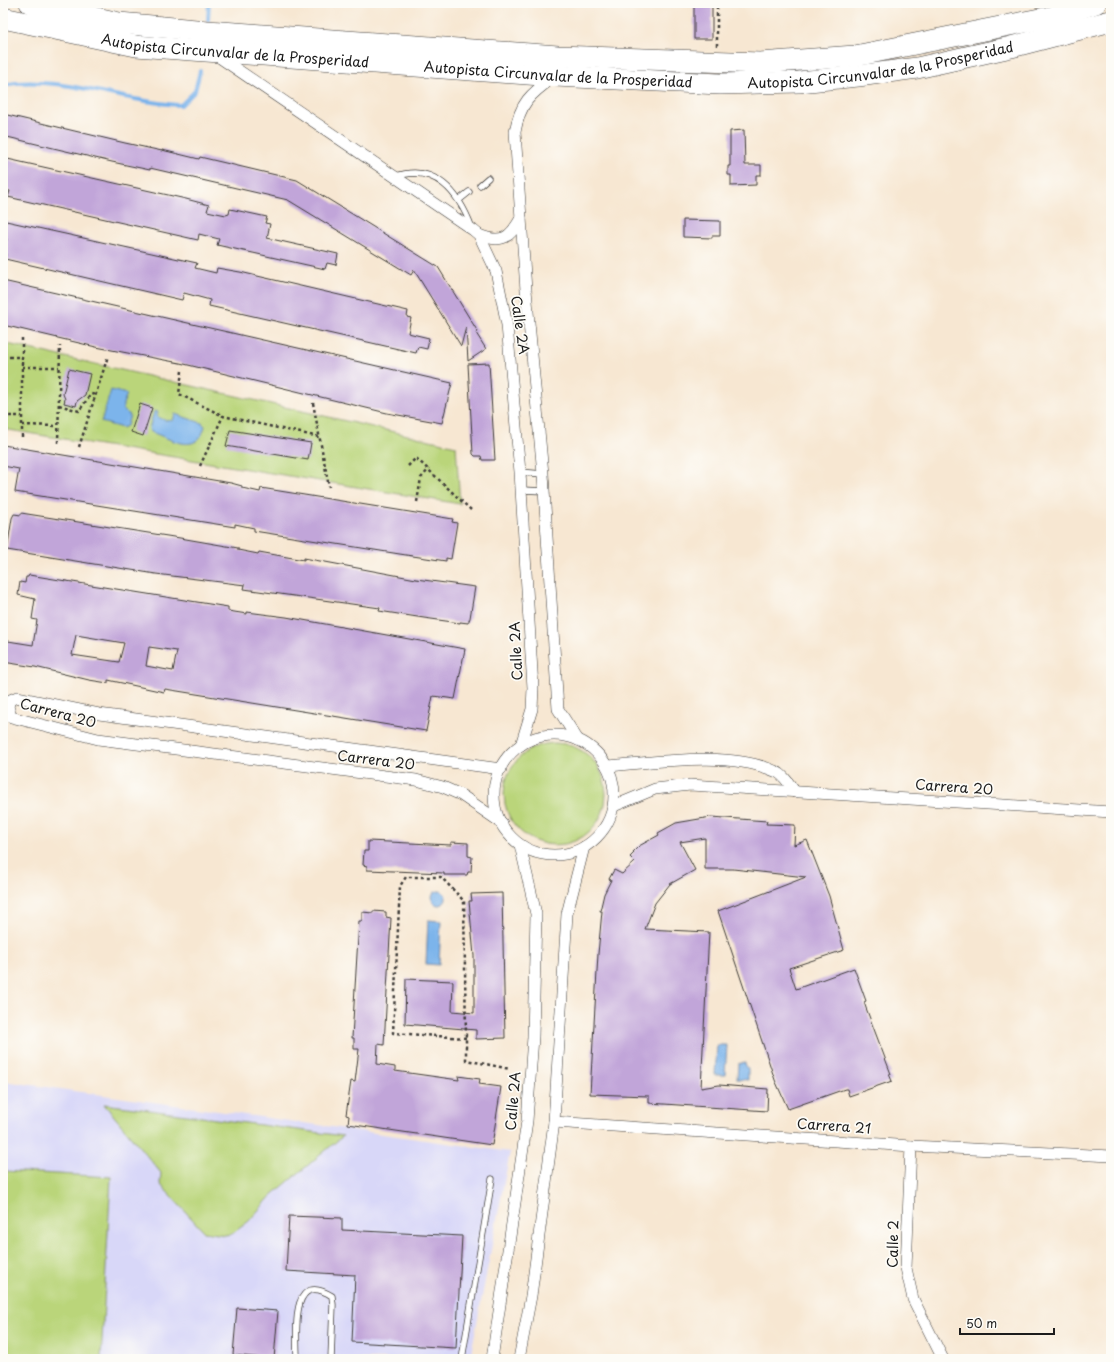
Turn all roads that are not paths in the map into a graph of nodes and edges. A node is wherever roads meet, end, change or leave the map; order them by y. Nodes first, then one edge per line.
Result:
1 (30, 3) edge
2 (1096, 3) edge
3 (3, 18) edge
4 (1111, 21) edge
5 (212, 52) junction
6 (556, 76) junction
7 (394, 177) junction
8 (488, 178) dead end
9 (480, 184) dead end
10 (469, 192) dead end
11 (459, 200) junction
12 (521, 218) junction
13 (476, 233) junction
14 (520, 472) junction
15 (543, 474) junction
16 (522, 490) junction
17 (544, 491) junction
18 (578, 740) junction
19 (521, 745) junction
20 (607, 766) junction
21 (501, 769) junction
22 (795, 792) junction
23 (614, 806) junction
24 (1111, 812) edge
25 (502, 823) junction
26 (520, 844) junction
27 (584, 847) junction
28 (554, 1122) junction
29 (911, 1146) junction
30 (1111, 1156) edge
31 (492, 1179) dead end
32 (297, 1359) edge
33 (331, 1359) edge
34 (462, 1359) edge
35 (492, 1359) edge
36 (519, 1359) edge
37 (943, 1359) edge

1 - 2 highway, Autopista Circunvalar de la Prosperidad
3 - 5 highway, Autopista Circunvalar de la Prosperidad
4 - 6 highway, Autopista Circunvalar de la Prosperidad
5 - 6 highway, Autopista Circunvalar de la Prosperidad
5 - 7 street
6 - 12 street, Calle 2A
7 - 11 lane
7 - 13 street
8 - 9 lane
10 - 11 lane
11 - 13 lane
12 - 13 street
12 - 15 street, Calle 2A
13 - 14 street, Calle 2A
14 - 15 lane
14 - 16 street, Calle 2A
15 - 17 street, Calle 2A
16 - 17 lane
16 - 19 street, Calle 2A
17 - 18 street, Calle 2A
18 - 19 street
18 - 20 street
19 - 21 street
20 - 22 street
20 - 23 street
21 - 25 street
21 - 25 street, Carrera 20
22 - 23 street, Carrera 20
22 - 24 street, Carrera 20
23 - 27 street
25 - 26 street
26 - 27 street
26 - 35 street, Calle 2A
27 - 28 street
28 - 29 street, Carrera 21
28 - 36 street
29 - 30 street, Carrera 21
29 - 37 street, Calle 2
31 - 34 lane
32 - 33 lane

